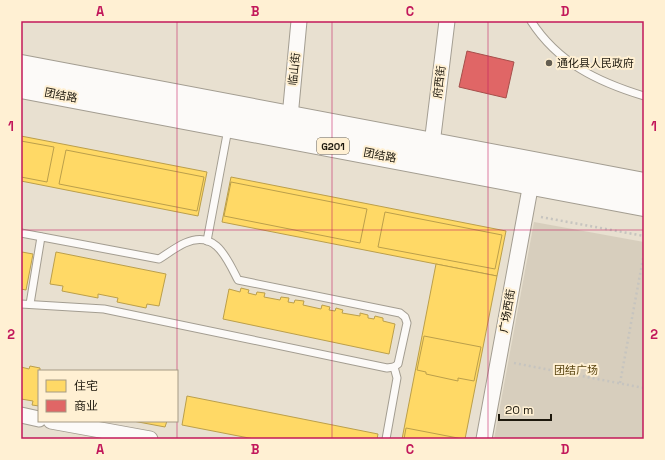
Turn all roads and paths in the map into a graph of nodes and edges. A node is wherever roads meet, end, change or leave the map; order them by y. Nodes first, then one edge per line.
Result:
1 (299, 21) edge
2 (447, 21) edge
3 (530, 21) edge
4 (21, 66) edge
5 (21, 87) edge
6 (644, 96) edge
7 (290, 117) junction
8 (228, 126) junction
9 (432, 144) junction
10 (530, 183) junction
11 (644, 184) edge
12 (644, 205) edge
13 (525, 214) junction
14 (21, 234) edge
15 (644, 236) edge
16 (41, 237) junction
17 (207, 241) junction
18 (644, 253) edge
19 (21, 304) edge
20 (30, 304) junction
21 (498, 360) junction
22 (394, 367) junction
23 (620, 383) junction
24 (644, 388) edge
25 (21, 416) edge
26 (38, 419) edge
27 (56, 422) edge
28 (150, 439) edge
29 (386, 439) edge
30 (484, 439) edge

1 - 7 street, 临山街
2 - 9 street, 府西街
3 - 6 lane
4 - 7 highway, 团结路 / G201
5 - 8 highway, 团结路 / G201
7 - 9 highway, 团结路 / G201
8 - 10 highway, 团结路 / G201
8 - 17 lane
9 - 11 highway, 团结路 / G201
10 - 12 highway, 团结路 / G201
10 - 13 street, 广场西街
13 - 15 path
13 - 21 street, 广场西街
14 - 16 lane
16 - 17 lane
16 - 20 lane
17 - 22 lane
18 - 23 path
19 - 20 lane
20 - 22 lane
21 - 23 path
21 - 30 street, 广场西街
22 - 29 lane
23 - 24 path
25 - 26 street
27 - 28 street

